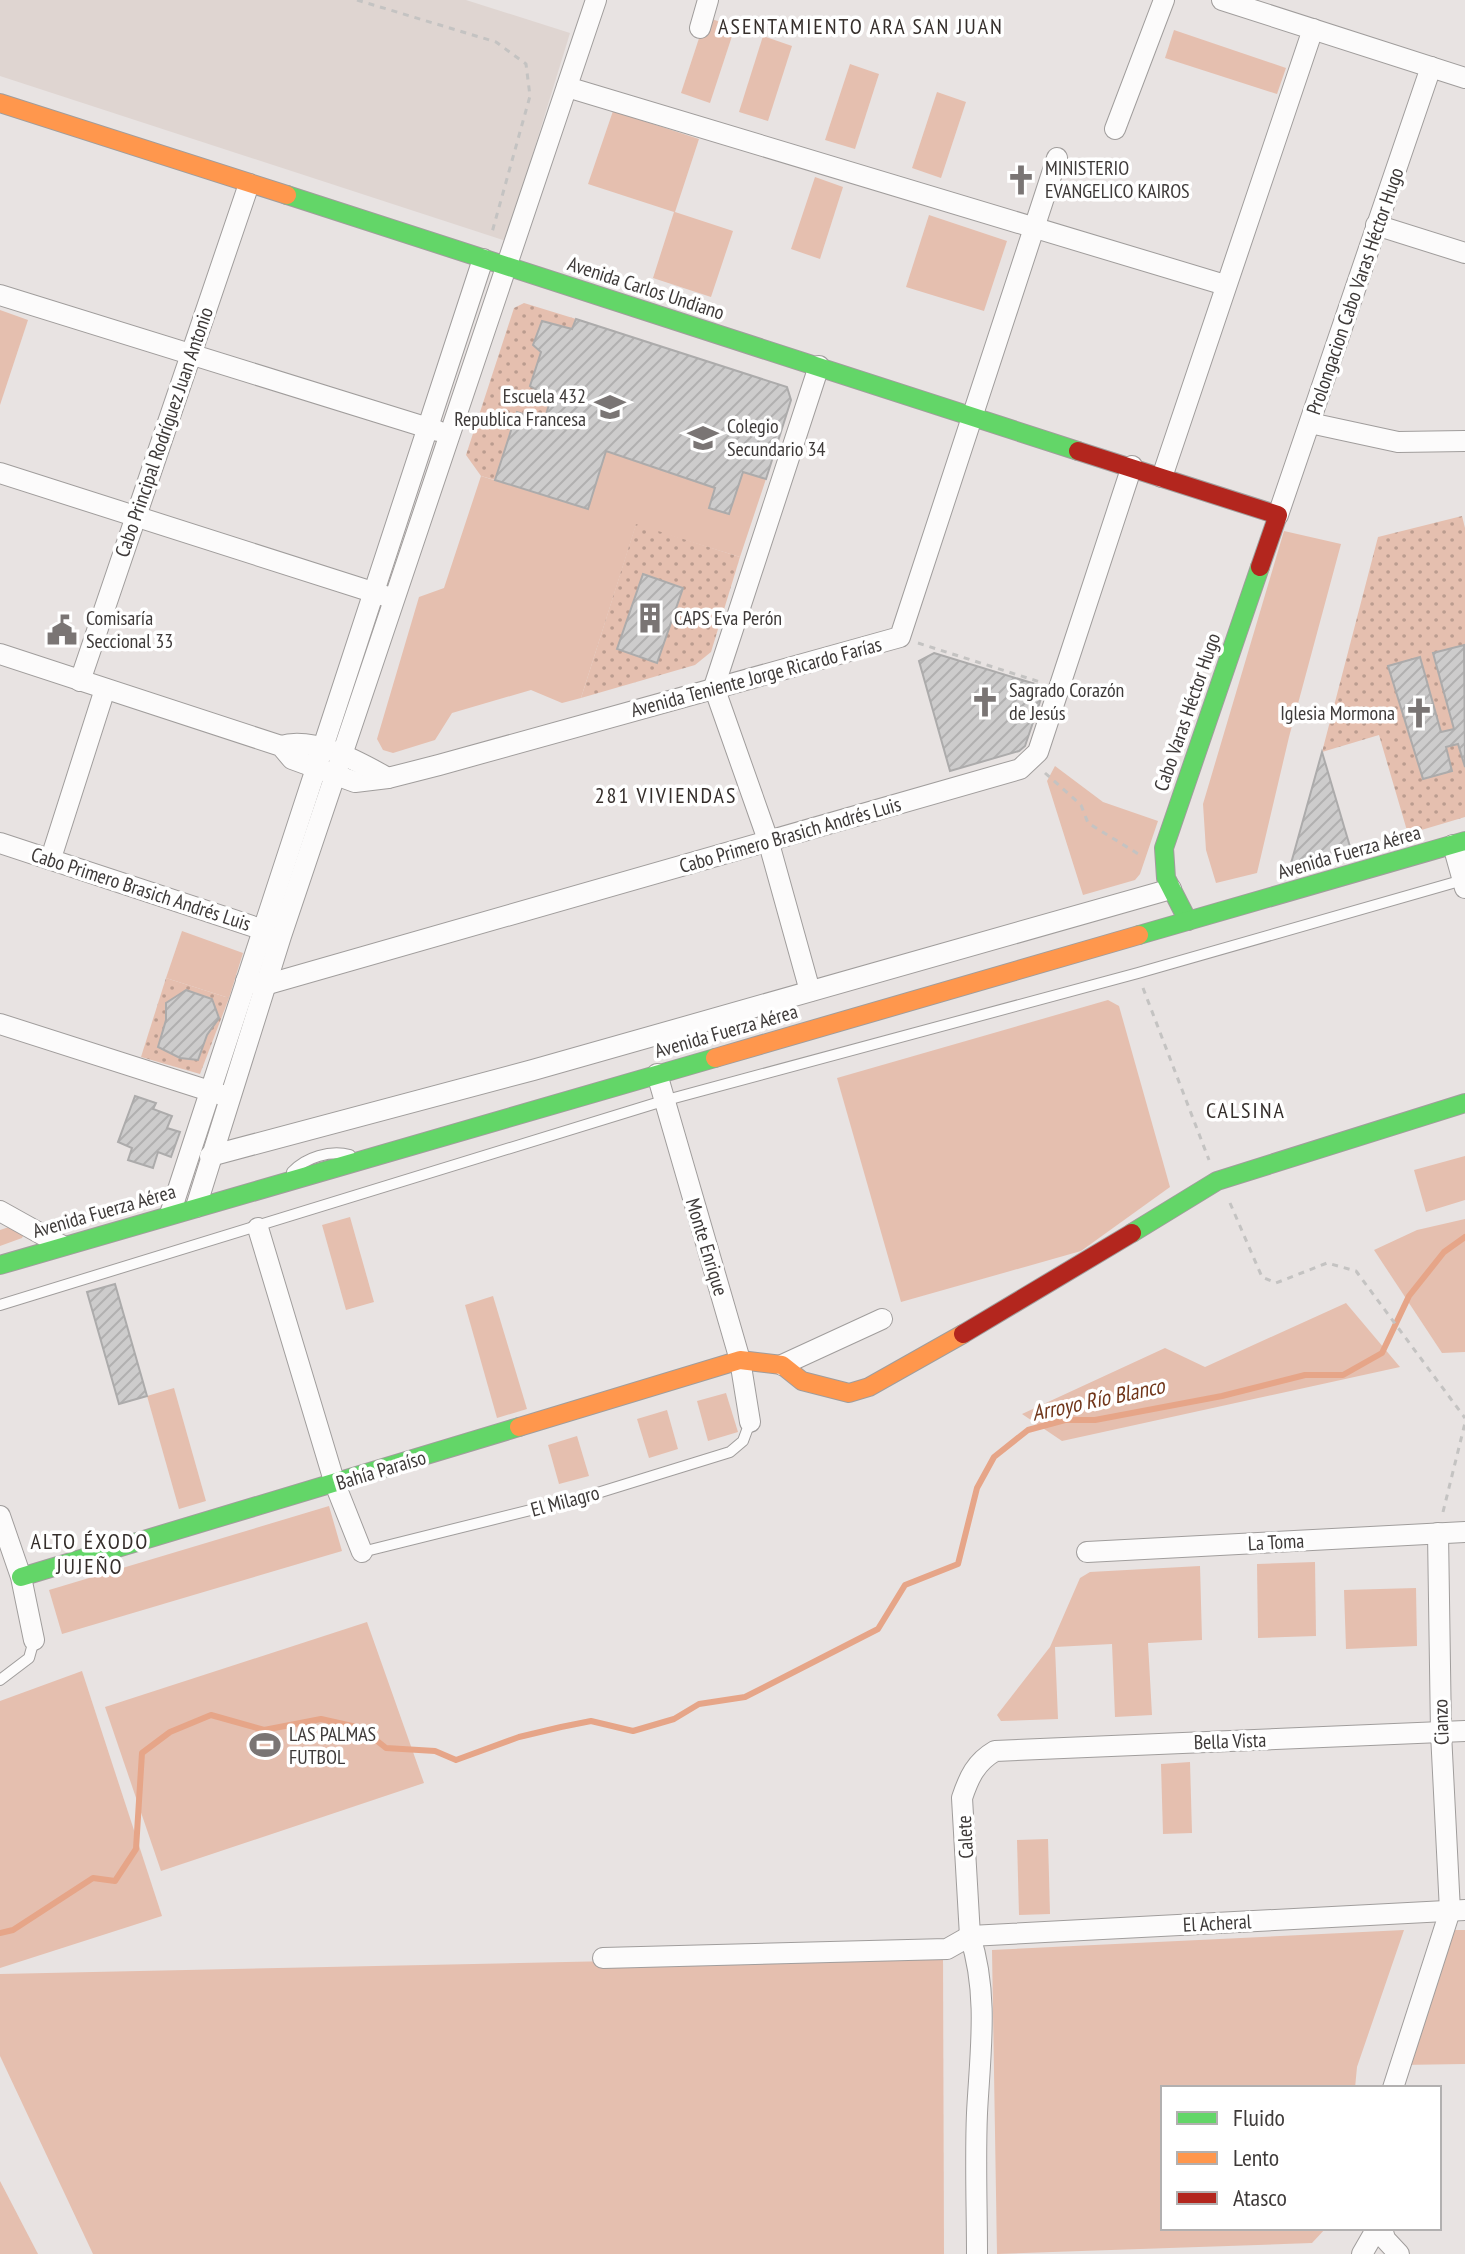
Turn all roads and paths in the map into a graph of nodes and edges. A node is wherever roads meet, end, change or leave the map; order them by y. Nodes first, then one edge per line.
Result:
1 (357, 0) edge
2 (596, 0) edge
3 (708, 0) edge
4 (1164, 0) edge
5 (1235, 2) edge
6 (700, 28) dead end
7 (1313, 29) junction
8 (1431, 67) junction
9 (1465, 78) edge
10 (567, 87) junction
11 (0, 103) edge
12 (1115, 129) dead end
13 (1057, 158) dead end
14 (249, 184) junction
15 (1376, 225) junction
16 (1034, 229) junction
17 (1465, 253) edge
18 (483, 259) junction
19 (508, 268) junction
20 (1225, 285) junction
21 (0, 295) edge
22 (191, 354) junction
23 (819, 366) junction
24 (974, 416) junction
25 (1310, 423) junction
26 (426, 428) junction
27 (450, 434) junction
28 (1465, 441) edge
29 (1132, 466) junction
30 (0, 473) edge
31 (1162, 477) junction
32 (134, 513) junction
33 (1278, 515) junction
34 (374, 592) junction
35 (395, 599) junction
36 (900, 637) junction
37 (0, 654) edge
38 (80, 681) junction
39 (714, 687) junction
40 (105, 689) junction
41 (1059, 689) junction
42 (1030, 759) junction
43 (330, 762) junction
44 (768, 840) junction
45 (0, 843) edge
46 (1459, 843) edge
47 (51, 858) junction
48 (1163, 866) junction
49 (1464, 882) edge
50 (1171, 889) junction
51 (1188, 921) junction
52 (272, 932) junction
53 (1138, 973) junction
54 (256, 983) junction
55 (810, 991) junction
56 (0, 1024) edge
57 (657, 1074) junction
58 (220, 1094) junction
59 (663, 1101) junction
60 (1465, 1103) edge
61 (210, 1156) junction
62 (358, 1160) junction
63 (1217, 1181) junction
64 (336, 1182) dead end
65 (196, 1207) junction
66 (170, 1214) junction
67 (4, 1215) edge
68 (258, 1228) junction
69 (61, 1245) junction
70 (0, 1265) edge
71 (0, 1305) edge
72 (882, 1319) dead end
73 (740, 1360) junction
74 (782, 1365) junction
75 (1465, 1420) edge
76 (750, 1422) joint
77 (335, 1484) junction
78 (1, 1523) edge
79 (1465, 1532) edge
80 (1438, 1533) junction
81 (362, 1552) joint
82 (1087, 1552) dead end
83 (21, 1577) junction
84 (34, 1640) joint
85 (0, 1680) edge
86 (1465, 1731) edge
87 (1441, 1733) junction
88 (995, 1751) joint
89 (1458, 1911) edge
90 (970, 1936) junction
91 (603, 1958) dead end
92 (1394, 2086) edge
93 (1379, 2230) edge
94 (1381, 2230) edge
95 (977, 2254) edge
96 (1362, 2254) edge
97 (1399, 2254) edge

1 - 18 path
2 - 10 street
3 - 6 street
4 - 12 street
5 - 7 street
7 - 8 street
7 - 20 street
8 - 9 street
8 - 15 street, Prolongacion Cabo Varas Héctor Hugo
10 - 16 street
10 - 19 street
11 - 14 street, Avenida Carlos Undiano
13 - 16 street, Avenida Teniente Jorge Ricardo Farías
14 - 18 street, Avenida Carlos Undiano
14 - 22 street, Cabo Principal Rodríguez Juan Antonio
15 - 17 street
15 - 25 street, Prolongacion Cabo Varas Héctor Hugo
16 - 20 street
16 - 24 street, Avenida Teniente Jorge Ricardo Farías
18 - 19 street, Avenida Carlos Undiano
18 - 26 street
19 - 23 street, Avenida Carlos Undiano
19 - 27 street
20 - 31 street
21 - 22 street
22 - 26 street
22 - 32 street, Cabo Principal Rodríguez Juan Antonio
23 - 24 street, Avenida Carlos Undiano
23 - 39 street
24 - 29 street, Avenida Carlos Undiano
24 - 36 street, Avenida Teniente Jorge Ricardo Farías
25 - 28 street
25 - 33 street, Prolongacion Cabo Varas Héctor Hugo
26 - 27 street
26 - 34 street
27 - 35 street
29 - 31 street, Avenida Carlos Undiano
29 - 41 street
30 - 32 street
31 - 33 street, Avenida Carlos Undiano
32 - 34 street
32 - 38 street, Cabo Principal Rodríguez Juan Antonio
33 - 48 street, Cabo Varas Héctor Hugo
34 - 35 street
34 - 43 street
35 - 43 street
36 - 39 street, Avenida Teniente Jorge Ricardo Farías
36 - 41 path
37 - 38 street, Avenida Teniente Jorge Ricardo Farías
38 - 40 street, Avenida Teniente Jorge Ricardo Farías
39 - 43 street, Avenida Teniente Jorge Ricardo Farías
39 - 44 street
40 - 43 street, Avenida Teniente Jorge Ricardo Farías
40 - 47 street
41 - 42 street
42 - 44 street, Cabo Primero Brasich Andrés Luis
42 - 48 path
43 - 52 street
44 - 54 street, Cabo Primero Brasich Andrés Luis
44 - 55 street
45 - 47 street, Cabo Primero Brasich Andrés Luis
46 - 49 street
46 - 51 street, Avenida Fuerza Aérea
47 - 52 street, Cabo Primero Brasich Andrés Luis
48 - 50 street
49 - 53 lane
50 - 51 street
50 - 55 street
51 - 57 street, Avenida Fuerza Aérea
52 - 54 street
53 - 59 lane
53 - 63 path
54 - 58 street
55 - 61 street
56 - 58 street
57 - 59 street, Monte Enrique
57 - 62 street, Avenida Fuerza Aérea
58 - 61 street
58 - 66 street
59 - 68 lane
59 - 73 street, Monte Enrique
60 - 63 street
61 - 65 street
62 - 64 lane
62 - 65 street, Avenida Fuerza Aérea
63 - 74 street
63 - 75 path
65 - 66 street, Avenida Fuerza Aérea
66 - 69 street, Avenida Fuerza Aérea
67 - 69 street
68 - 71 lane
68 - 77 street
69 - 70 street, Avenida Fuerza Aérea
72 - 74 street
73 - 74 street
73 - 76 street, Monte Enrique
73 - 77 street, Bahía Paraíso
75 - 80 path
76 - 81 lane, El Milagro
77 - 81 street
77 - 83 street, Bahía Paraíso
78 - 83 street
79 - 80 street, La Toma
80 - 82 street, La Toma
80 - 87 street, Cianzo
83 - 84 street
84 - 85 lane
86 - 87 street, Bella Vista
87 - 88 street, Bella Vista
87 - 89 street, Cianzo
88 - 90 street, Calete
89 - 90 street, El Acheral
89 - 92 street
90 - 91 street, El Acheral
90 - 95 street, Calete
93 - 96 street
94 - 97 street

